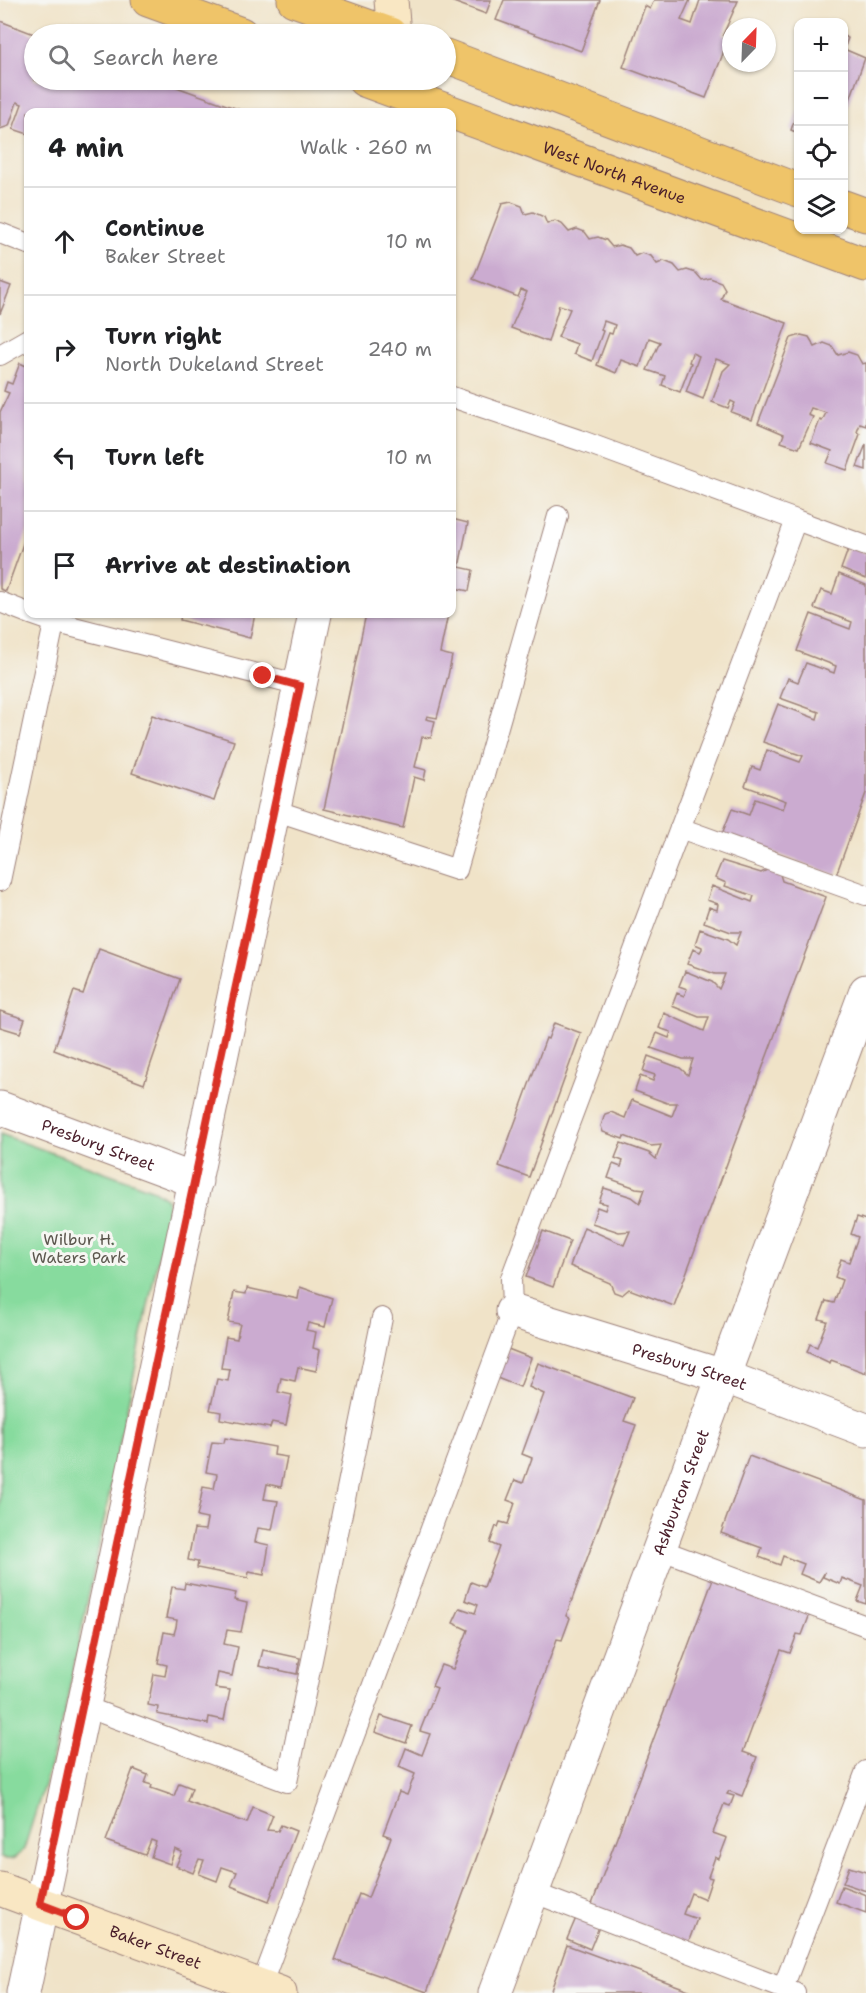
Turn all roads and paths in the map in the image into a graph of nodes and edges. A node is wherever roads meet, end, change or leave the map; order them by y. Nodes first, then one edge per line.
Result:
1 (148, 0) edge
2 (294, 0) edge
3 (391, 0) edge
4 (214, 24) edge
5 (363, 24) edge
6 (392, 24) edge
7 (456, 60) edge
8 (392, 90) edge
9 (409, 96) edge
10 (441, 108) edge
11 (456, 113) edge
12 (794, 188) edge
13 (848, 209) edge
14 (866, 215) edge
15 (0, 233) edge
16 (24, 242) edge
17 (866, 265) edge
18 (24, 341) edge
19 (0, 355) edge
20 (456, 397) edge
21 (558, 516) dead end
22 (796, 519) junction
23 (866, 546) edge
24 (0, 602) edge
25 (24, 611) edge
26 (55, 618) edge
27 (314, 618) edge
28 (300, 686) junction
29 (274, 810) junction
30 (680, 828) junction
31 (0, 881) edge
32 (866, 895) edge
33 (866, 991) edge
34 (0, 1108) edge
35 (196, 1180) junction
36 (512, 1311) junction
37 (382, 1318) dead end
38 (723, 1376) junction
39 (866, 1430) edge
40 (659, 1549) junction
41 (866, 1626) edge
42 (83, 1706) junction
43 (866, 1771) edge
44 (0, 1889) edge
45 (532, 1892) junction
46 (40, 1904) junction
47 (271, 1990) edge
48 (789, 1991) edge
49 (23, 1993) edge
50 (495, 1993) edge

1 - 4 main road
2 - 5 main road
3 - 6 street
7 - 12 main road
8 - 9 main road, West North Avenue
9 - 10 main road, West North Avenue
11 - 17 main road, West North Avenue
13 - 14 main road
15 - 16 lane
18 - 19 lane
20 - 22 lane
21 - 29 lane
22 - 23 lane
22 - 30 lane
24 - 25 lane
26 - 28 lane
26 - 31 lane
27 - 28 street
28 - 29 street
29 - 35 street
30 - 32 lane
30 - 36 lane
33 - 38 street, Ashburton Street
34 - 35 street, Presbury Street
35 - 42 street
36 - 38 street, Presbury Street
36 - 47 lane
37 - 42 lane
38 - 39 street, Presbury Street
38 - 40 street, Ashburton Street
40 - 41 lane
40 - 45 street, Ashburton Street
42 - 46 street
43 - 48 lane
44 - 46 street, Baker Street
45 - 48 lane
45 - 50 street, Ashburton Street
46 - 47 street, Baker Street
46 - 49 street

